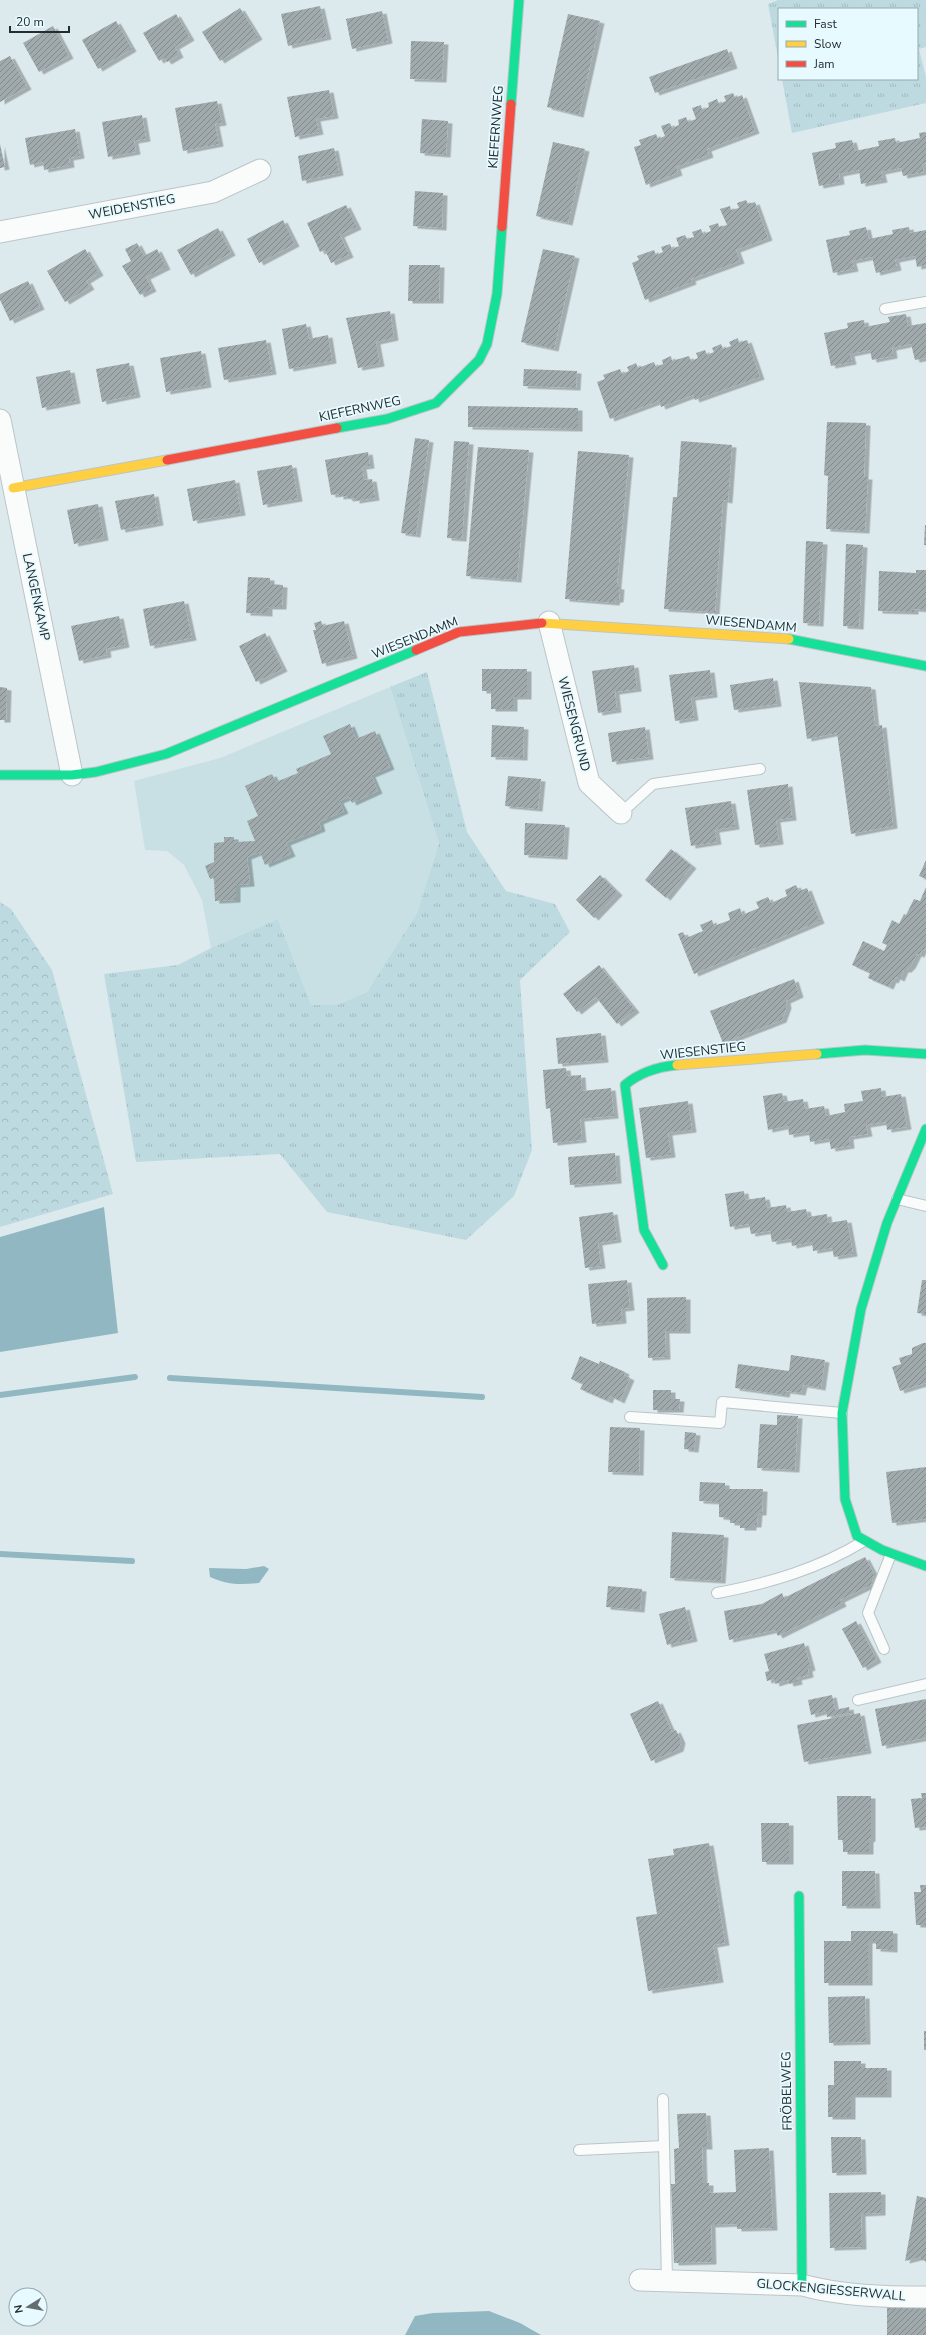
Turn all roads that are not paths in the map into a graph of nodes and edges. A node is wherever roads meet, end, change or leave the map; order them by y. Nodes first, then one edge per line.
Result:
1 (519, 0) edge
2 (260, 170) dead end
3 (0, 232) edge
4 (926, 302) edge
5 (885, 308) dead end
6 (0, 420) edge
7 (14, 488) junction
8 (548, 622) junction
9 (926, 666) edge
10 (760, 769) dead end
11 (0, 775) edge
12 (72, 775) junction
13 (621, 813) joint
14 (926, 1054) edge
15 (926, 1129) edge
16 (897, 1200) junction
17 (926, 1206) edge
18 (663, 1265) dead end
19 (842, 1413) junction
20 (630, 1417) dead end
21 (864, 1541) junction
22 (891, 1554) junction
23 (926, 1566) edge
24 (717, 1593) dead end
25 (884, 1649) dead end
26 (926, 1684) edge
27 (858, 1700) dead end
28 (799, 1896) dead end
29 (663, 2099) dead end
30 (664, 2146) junction
31 (579, 2150) dead end
32 (640, 2280) dead end
33 (667, 2281) junction
34 (802, 2285) junction
35 (926, 2297) edge

1 - 7 street, KIEFERNWEG
2 - 3 street, WEIDENSTIEG
4 - 5 lane
6 - 7 street, LANGENKAMP
7 - 12 street, LANGENKAMP
8 - 9 street, WIESENDAMM
8 - 12 street, WIESENDAMM
8 - 13 street, WIESENGRUND
10 - 13 lane
11 - 12 street, WIESENDAMM
14 - 18 street, WIESENSTIEG
15 - 16 street
16 - 17 lane
16 - 19 street
19 - 20 lane
19 - 21 street
21 - 22 street
21 - 24 lane
22 - 23 street
22 - 25 lane
26 - 27 lane
28 - 34 street, FRÖBELWEG
29 - 30 lane
30 - 31 lane
30 - 33 lane
32 - 33 street, GLOCKENGIESSERWALL
33 - 34 street, GLOCKENGIESSERWALL
34 - 35 street, GLOCKENGIESSERWALL

